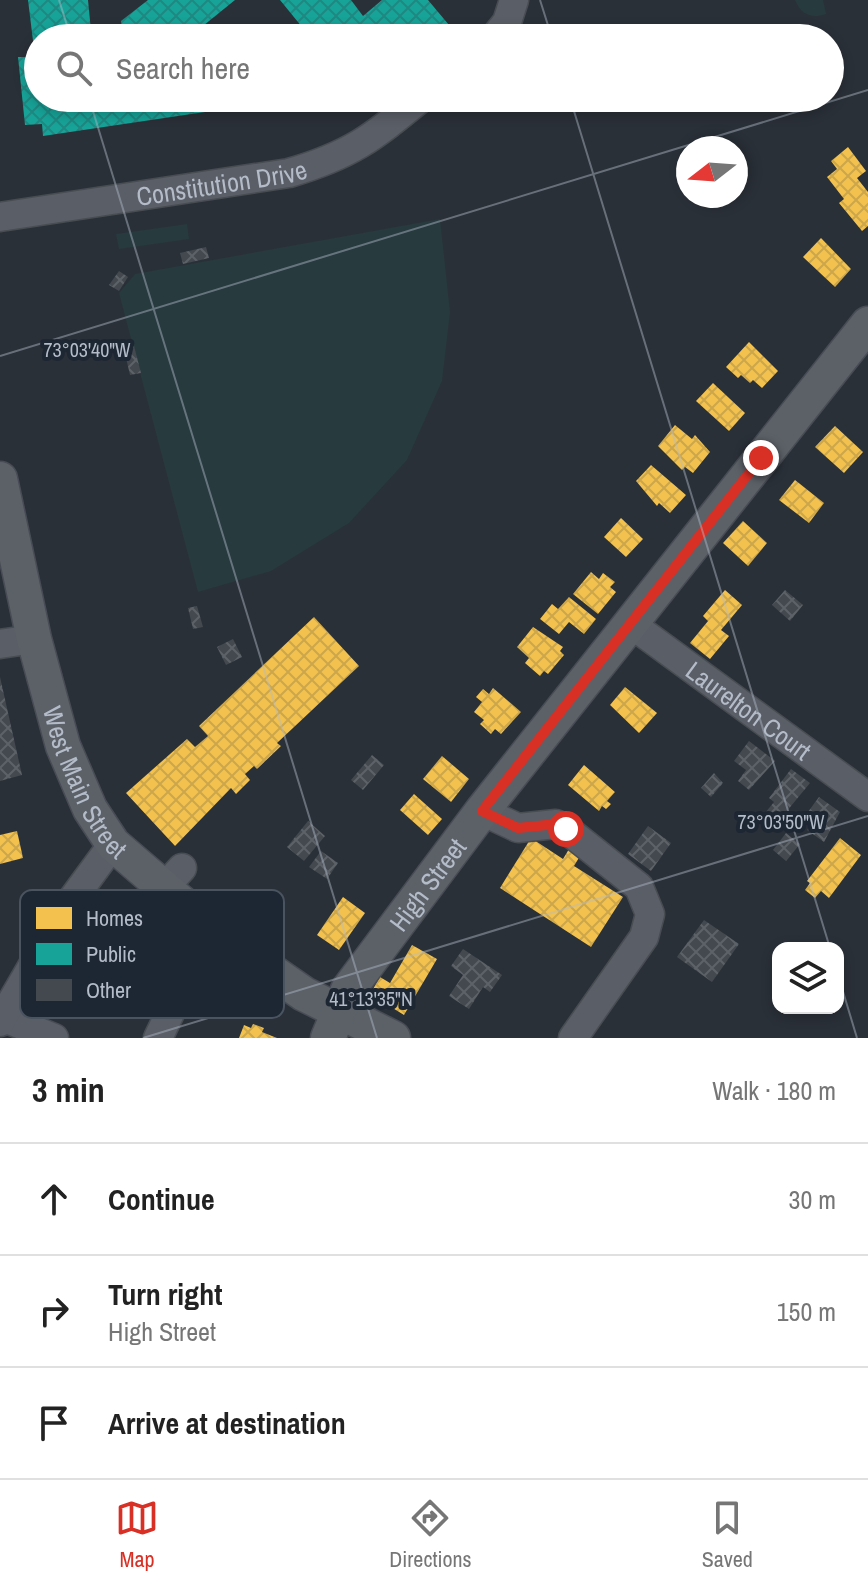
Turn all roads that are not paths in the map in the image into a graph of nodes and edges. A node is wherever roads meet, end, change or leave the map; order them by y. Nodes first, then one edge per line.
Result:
1 (514, 0) edge
2 (505, 24) edge
3 (403, 112) edge
4 (0, 217) edge
5 (868, 324) edge
6 (0, 479) edge
7 (631, 624) junction
8 (34, 639) junction
9 (0, 644) edge
10 (868, 797) edge
11 (482, 811) junction
12 (113, 844) junction
13 (79, 890) edge
14 (182, 890) edge
15 (20, 987) edge
16 (284, 987) edge
17 (168, 1018) edge
18 (1, 1019) edge
19 (332, 1025) edge
20 (54, 1038) edge
21 (158, 1038) edge
22 (393, 1038) edge
23 (573, 1038) edge

1 - 2 street
3 - 4 street, Constitution Drive
5 - 7 main road, High Street
6 - 8 main road, West Main Street
7 - 10 street, Laurelton Court
7 - 11 main road, High Street
8 - 9 street
8 - 12 main road, West Main Street
11 - 19 main road, High Street
11 - 23 street
12 - 13 street
12 - 14 main road, West Main Street
15 - 18 street
16 - 19 main road, West Main Street
17 - 21 street
18 - 20 street
19 - 22 main road, West Main Street

